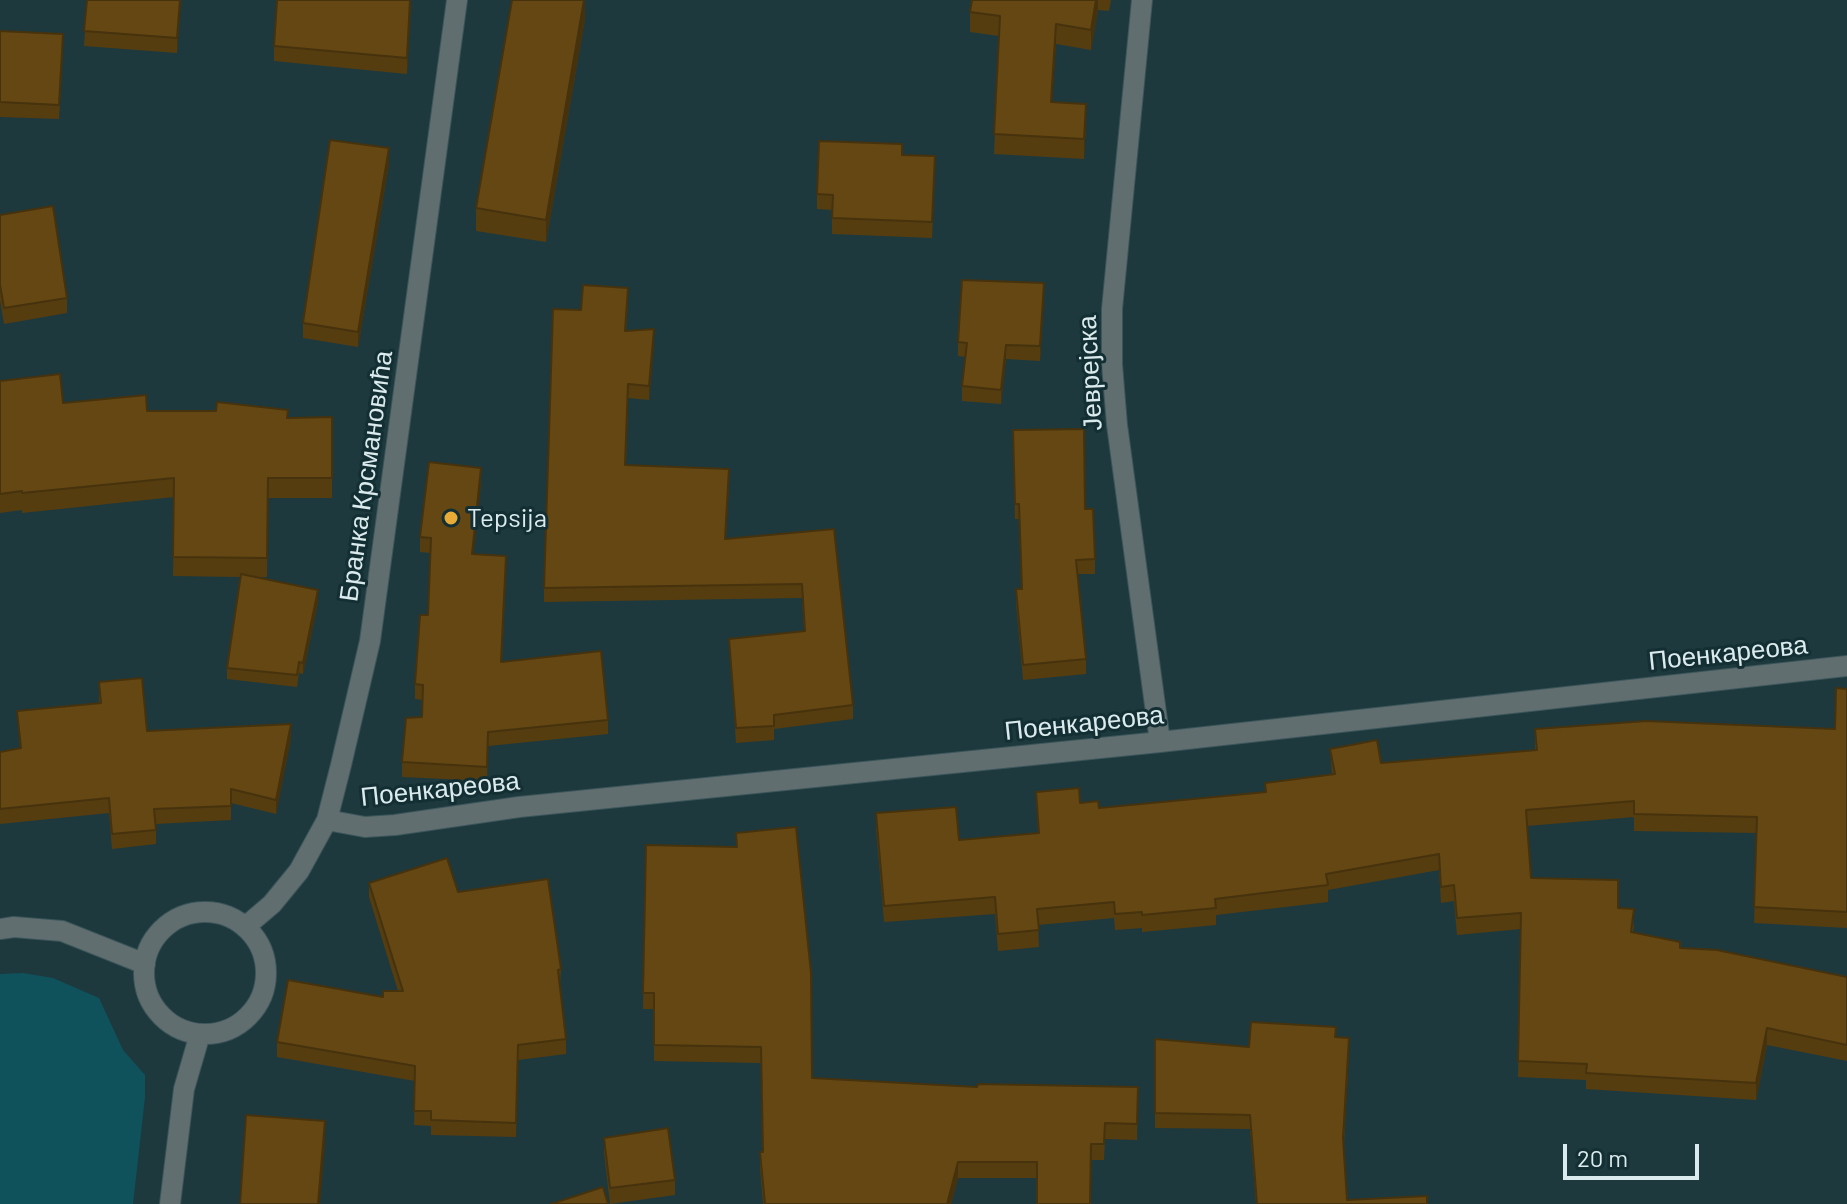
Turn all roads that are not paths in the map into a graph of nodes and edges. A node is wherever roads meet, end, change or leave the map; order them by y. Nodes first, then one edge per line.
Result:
1 (457, 0) edge
2 (1142, 0) edge
3 (1847, 666) edge
4 (1160, 742) junction
5 (327, 820) junction
6 (245, 927) junction
7 (0, 929) edge
8 (145, 964) junction
9 (200, 1034) junction
10 (170, 1204) edge

1 - 5 street, Бранка Крсмановића
2 - 4 street, Јеврејска
3 - 4 street, Поенкареова
4 - 5 street, Поенкареова
5 - 6 street, Бранка Крсмановића
6 - 8 street
6 - 9 street
7 - 8 street
8 - 9 street
9 - 10 street

